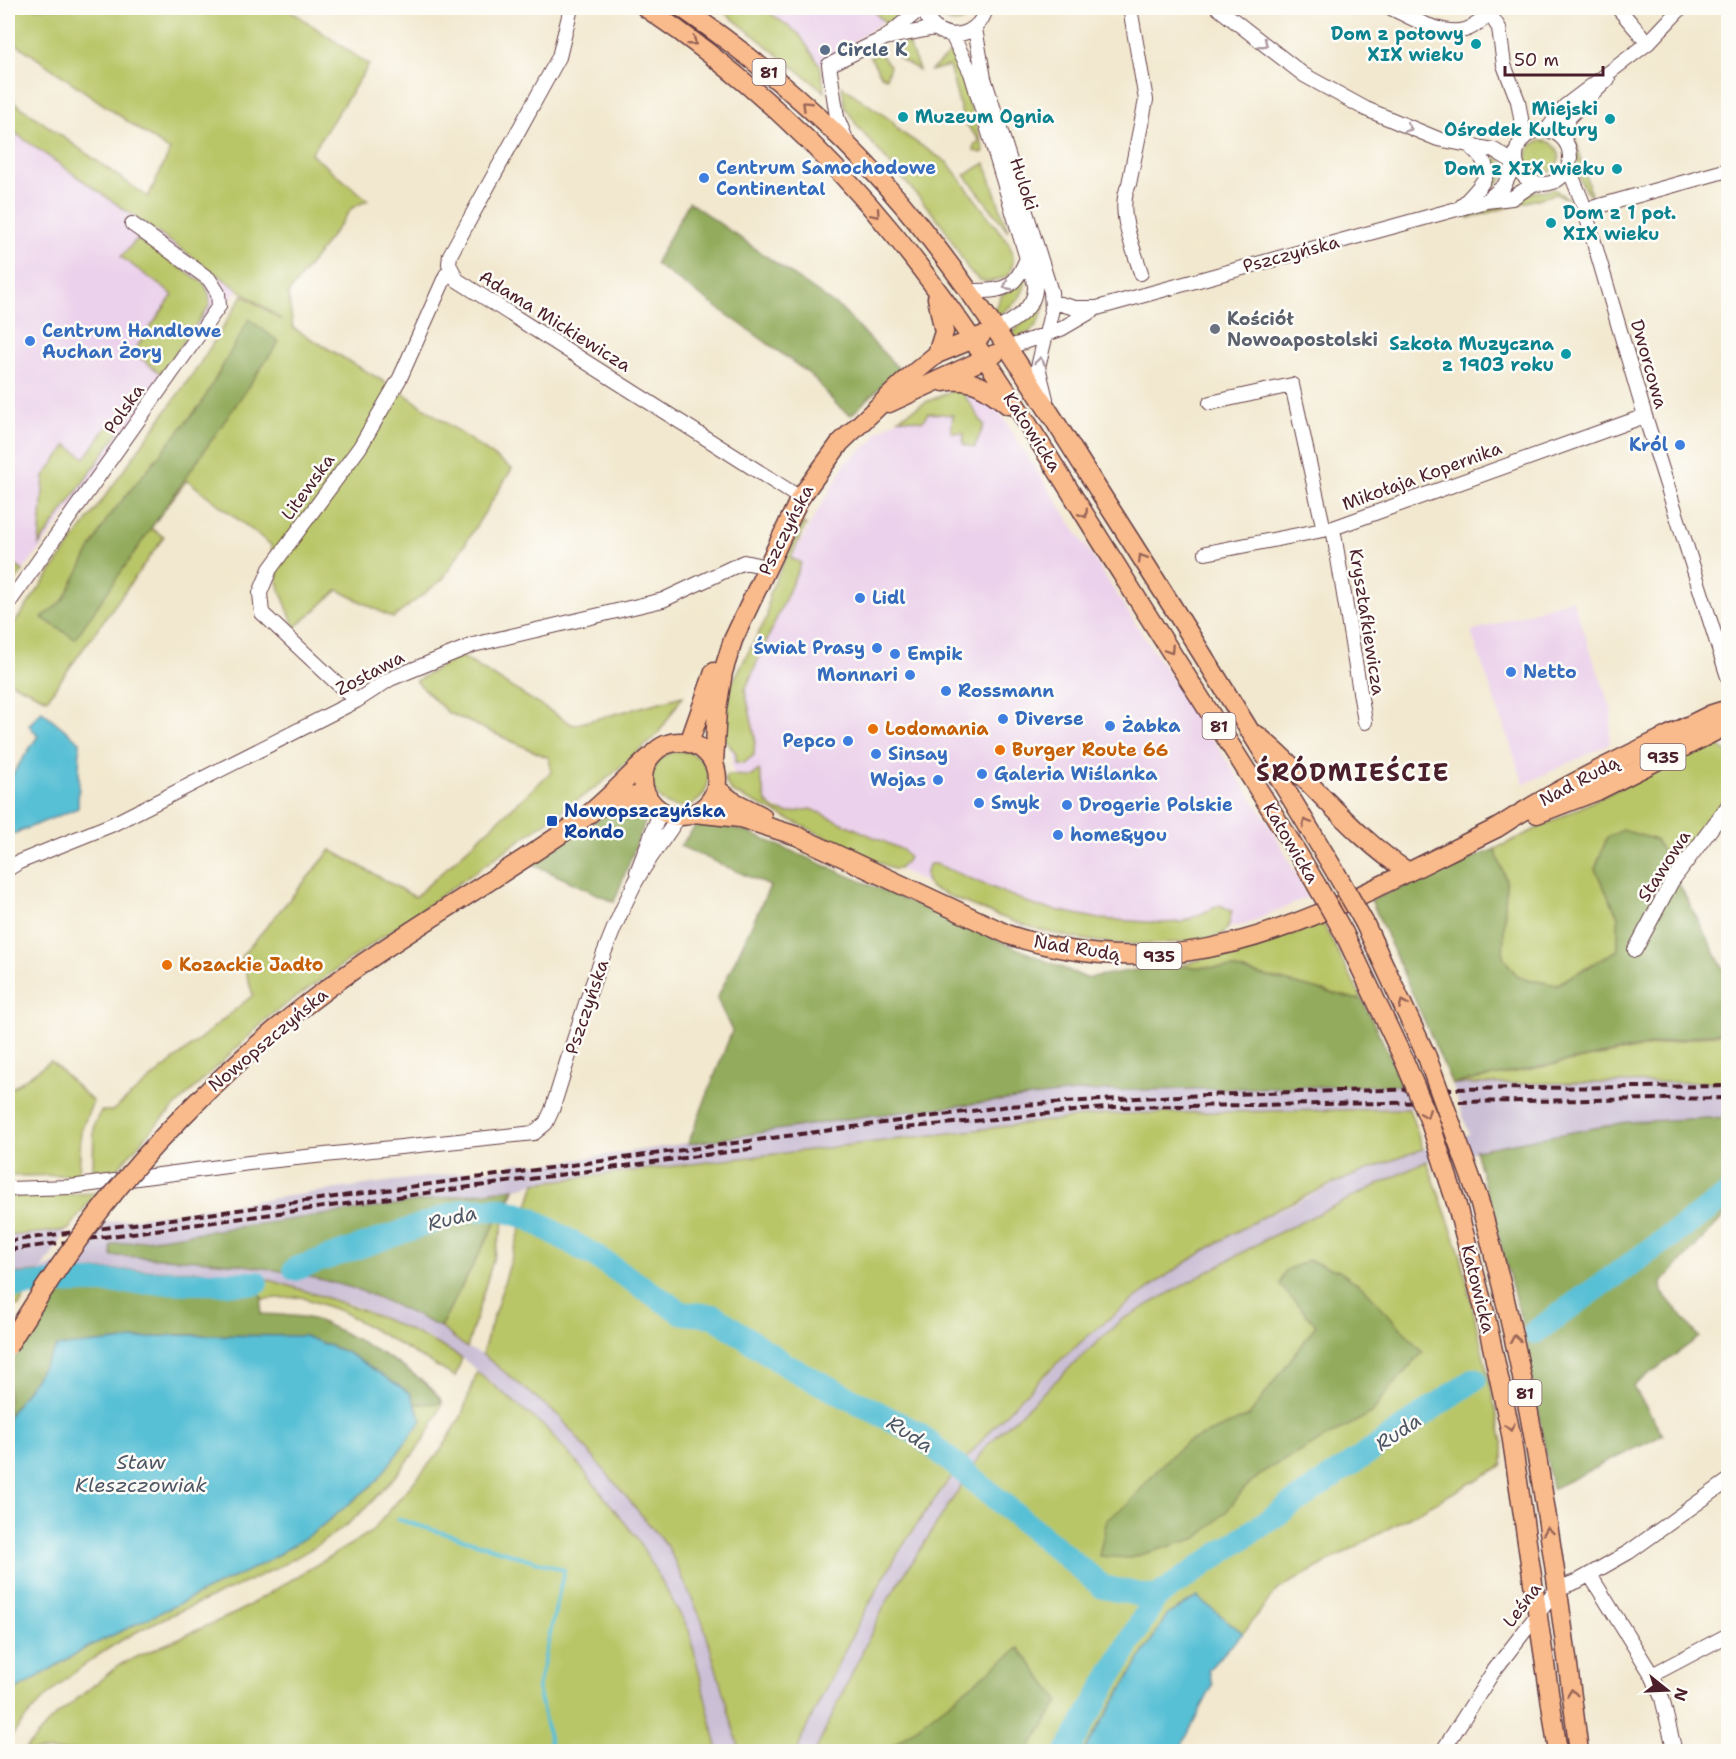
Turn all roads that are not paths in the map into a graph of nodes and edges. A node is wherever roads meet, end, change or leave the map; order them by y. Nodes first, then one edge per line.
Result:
1 (572, 8) edge
2 (646, 8) edge
3 (682, 8) edge
4 (923, 8) edge
5 (986, 8) edge
6 (1130, 8) edge
7 (1218, 8) edge
8 (1391, 8) edge
9 (1618, 8) edge
10 (1682, 8) edge
11 (1488, 11) edge
12 (935, 28) junction
13 (975, 28) junction
14 (952, 35) junction
15 (885, 38) junction
16 (1648, 43) junction
17 (1616, 70) junction
18 (1547, 130) junction
19 (1524, 136) junction
20 (1562, 137) junction
21 (848, 146) junction
22 (1472, 148) junction
23 (1515, 163) junction
24 (1568, 166) junction
25 (1728, 170) edge
26 (1553, 182) junction
27 (1535, 183) junction
28 (1485, 201) junction
29 (1583, 203) junction
30 (1460, 208) junction
31 (132, 224) dead end
32 (1028, 255) junction
33 (452, 269) junction
34 (1141, 273) dead end
35 (933, 284) junction
36 (969, 291) junction
37 (1053, 302) junction
38 (1097, 308) junction
39 (995, 330) junction
40 (1045, 334) junction
41 (971, 339) junction
42 (1007, 348) junction
43 (937, 354) junction
44 (985, 359) junction
45 (927, 385) junction
46 (1210, 403) dead end
47 (881, 406) junction
48 (1021, 416) junction
49 (1645, 416) junction
50 (1053, 418) junction
51 (800, 498) junction
52 (1329, 529) junction
53 (1206, 553) dead end
54 (767, 567) junction
55 (8, 604) edge
56 (734, 640) junction
57 (1728, 677) edge
58 (356, 701) junction
59 (1728, 709) edge
60 (1365, 722) dead end
61 (1728, 725) edge
62 (1247, 726) junction
63 (689, 743) junction
64 (651, 756) junction
65 (714, 763) junction
66 (716, 788) junction
67 (647, 795) junction
68 (1728, 806) edge
69 (598, 808) junction
70 (661, 810) junction
71 (686, 814) junction
72 (1497, 828) junction
73 (797, 836) junction
74 (8, 869) edge
75 (1407, 871) junction
76 (635, 883) junction
77 (1635, 950) dead end
78 (8, 1189) edge
79 (8, 1346) edge
80 (1728, 1481) edge
81 (1590, 1575) junction
82 (1557, 1589) junction
83 (1537, 1616) junction
84 (1728, 1635) edge
85 (1652, 1675) junction
86 (1442, 1752) edge
87 (1558, 1752) edge
88 (1579, 1752) edge
89 (1675, 1752) edge

1 - 33 street
2 -> 35 main road, Katowicka / 81
21 -> 3 main road, Katowicka / 81
4 - 12 street
4 - 15 street
5 - 13 street
6 - 34 street
7 -> 22 street
8 - 11 street
9 - 16 street
10 - 16 street
11 - 19 street
12 - 14 street
12 - 15 street
13 - 14 street
13 - 37 street, Huloki
14 - 32 street, Huloki
15 - 21 street
16 - 17 street
17 - 18 street
17 - 20 street
18 - 19 street
18 - 20 street
19 - 23 street
20 - 24 street
21 - 36 main road, Katowicka / 81
22 - 23 street
22 - 30 street
23 - 27 street
23 - 28 street, Pszczyńska
24 - 26 street
24 - 29 street, Dworcowa
25 - 29 street
26 - 27 street
26 - 29 street
27 - 28 street, Pszczyńska
28 - 30 street, Pszczyńska
29 - 49 street, Dworcowa
30 - 38 street, Pszczyńska
31 - 55 street, Polska
32 -> 36 street
32 - 39 street, Huloki
33 - 51 street, Adama Mickiewicza
33 - 58 street, Litewska
35 - 41 main road, Katowicka / 81
35 - 43 main road
36 - 39 main road, Katowicka / 81
37 - 38 street, Pszczyńska
37 - 40 street
38 - 40 street, Pszczyńska
39 - 41 main road, Pszczyńska
39 - 42 main road, Katowicka / 81
40 - 42 street, Pszczyńska
50 -> 40 street
41 - 43 main road, Pszczyńska
41 - 44 main road, Katowicka / 81
42 - 44 main road, Pszczyńska
42 - 50 main road, Katowicka / 81
43 - 47 main road, Pszczyńska
44 - 45 main road, Pszczyńska
44 - 48 main road, Katowicka / 81
45 - 47 main road, Pszczyńska
45 - 48 main road
46 - 52 street, Krysztafkiewicza
47 - 51 main road, Pszczyńska
48 -> 83 main road, Katowicka / 81, bridge
49 - 52 street, Mikołaja Kopernika
49 - 57 street, Dworcowa
62 -> 50 main road, Katowicka / 81
51 - 54 main road, Pszczyńska
52 - 53 street, Mikołaja Kopernika
52 - 60 street, Krysztafkiewicza
54 - 56 main road, Pszczyńska
54 - 58 street, Zostawa
56 - 63 main road, Pszczyńska
56 - 65 main road, Pszczyńska
58 - 74 street, Zostawa
59 - 72 main road, Nad Rudą / 935
61 - 72 main road, Nad Rudą / 935
62 - 75 main road
82 -> 62 main road, Katowicka / 81, bridge
63 - 64 main road
63 - 65 main road
64 - 67 main road
64 - 69 main road, Nowopszczyńska
65 - 66 main road
66 - 71 main road
66 - 73 main road, Nad Rudą / 935
67 - 69 main road, Nowopszczyńska
67 - 70 main road, 935
68 - 77 street, Stawowa
69 - 79 main road, Nowopszczyńska, bridge
70 - 71 main road, 935
70 - 76 street, Pszczyńska
71 - 73 main road, Nad Rudą / 935
71 - 76 street, Pszczyńska
72 - 75 main road, Nad Rudą / 935
73 - 75 main road, Nad Rudą / 935
76 - 78 street, Pszczyńska
80 - 81 street, Leśna
81 - 82 street, Leśna
81 - 85 street
82 - 83 street, Leśna
88 -> 82 main road, Katowicka / 81
83 - 86 street, Leśna
83 - 87 main road, Katowicka / 81
84 - 85 street
85 - 89 street

